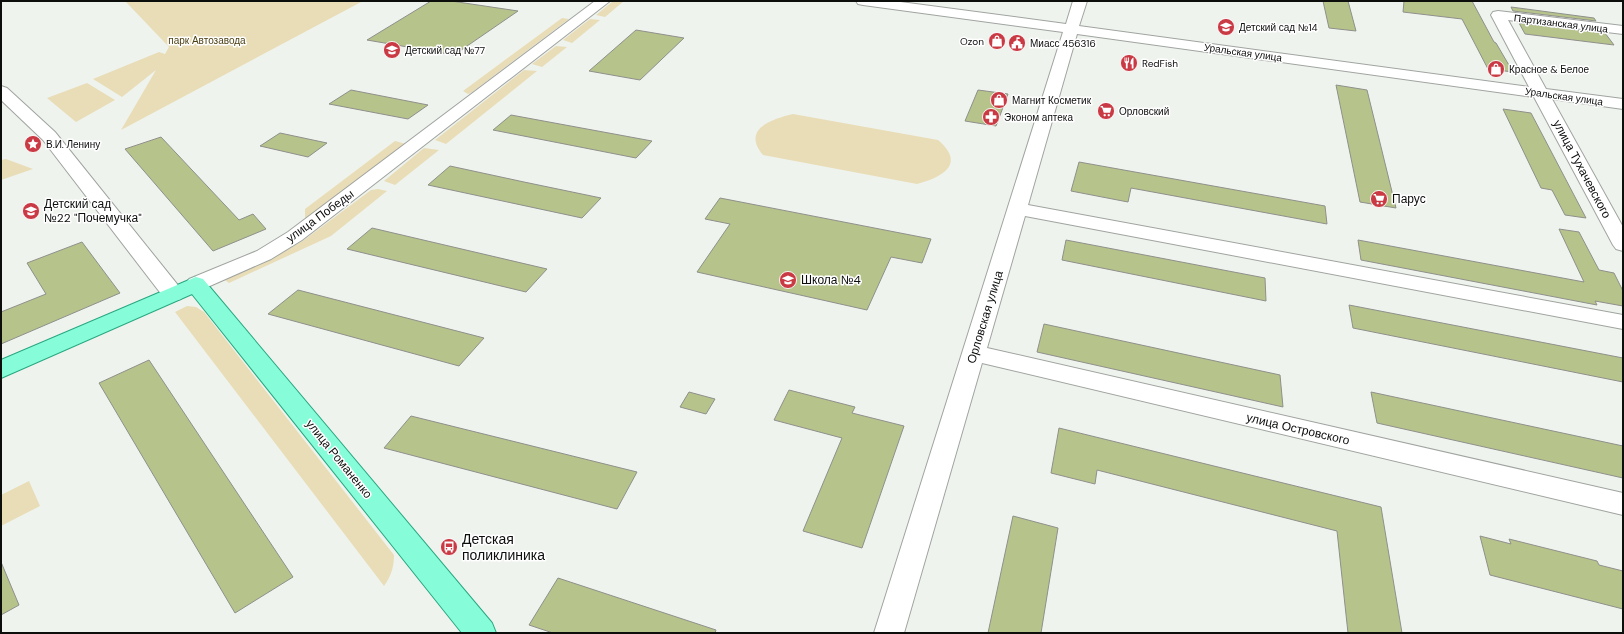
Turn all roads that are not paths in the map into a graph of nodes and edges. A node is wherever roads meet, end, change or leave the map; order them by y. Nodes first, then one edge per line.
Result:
1 (602, 1) edge
2 (863, 1) edge
3 (1080, 1) edge
4 (1498, 15) joint
5 (1071, 29) junction
6 (1623, 30) edge
7 (1, 91) edge
8 (1541, 92) junction
9 (1623, 104) edge
10 (1018, 209) junction
11 (1623, 245) edge
12 (185, 289) junction
13 (1623, 322) edge
14 (974, 353) junction
15 (1, 370) edge
16 (1623, 504) edge
17 (481, 633) edge
18 (890, 633) edge

1 - 12 street, улица Победы
2 - 5 street, Уральская улица
3 - 5 street, Орловская улица
4 - 6 street, Партизанская улица
4 - 8 street, улица Тухачевского
5 - 8 street, Уральская улица
5 - 10 street, Орловская улица
7 - 12 street, улица Романенко
8 - 9 street, Уральская улица
8 - 11 street, улица Тухачевского
10 - 13 street
10 - 14 street, Орловская улица
12 - 15 main road, улица Победы
12 - 17 main road, улица Романенко
14 - 16 street, улица Островского
14 - 18 street, Орловская улица

